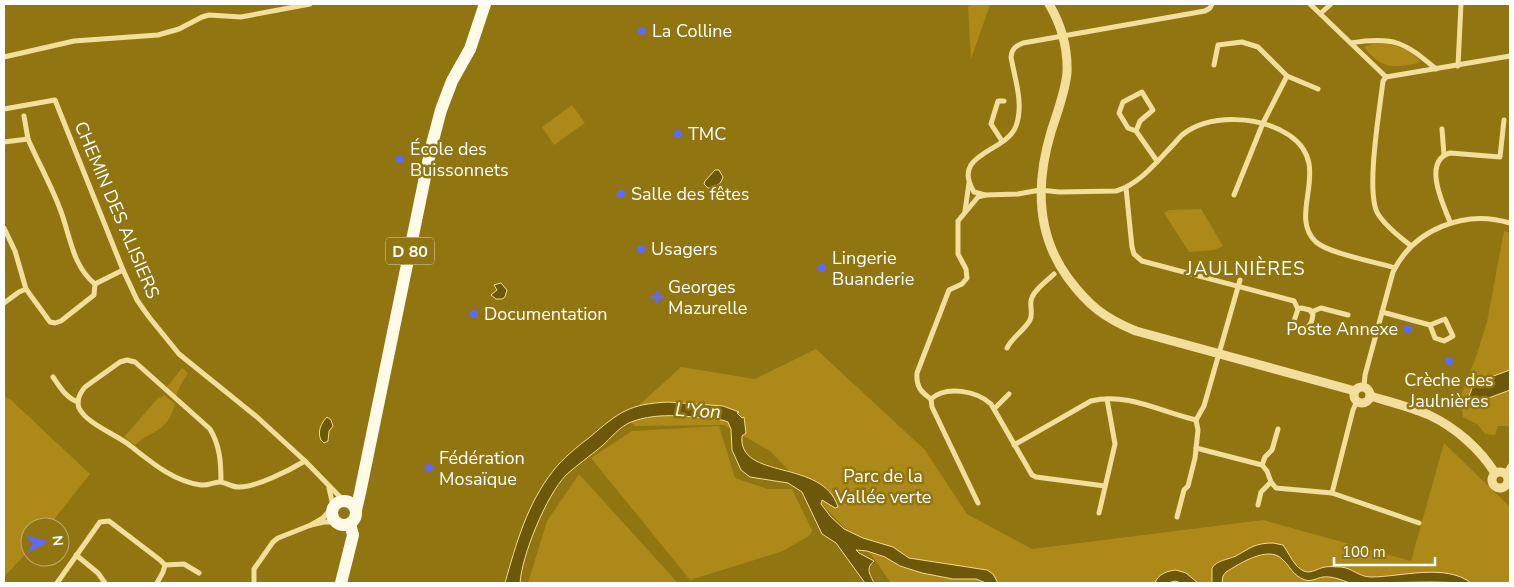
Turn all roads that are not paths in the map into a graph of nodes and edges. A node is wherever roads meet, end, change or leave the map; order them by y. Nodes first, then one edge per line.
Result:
1 (310, 4) edge
2 (474, 4) edge
3 (485, 4) edge
4 (1050, 4) edge
5 (1212, 4) edge
6 (1310, 4) edge
7 (1331, 4) edge
8 (1461, 4) edge
9 (1320, 13) junction
10 (477, 25) junction
11 (1064, 37) junction
12 (1351, 43) junction
13 (1510, 56) edge
14 (4, 57) edge
15 (1214, 65) dead end
16 (1458, 66) junction
17 (1436, 69) junction
18 (1287, 76) junction
19 (1386, 77) junction
20 (1318, 89) dead end
21 (1004, 101) dead end
22 (4, 109) edge
23 (24, 116) dead end
24 (1504, 120) dead end
25 (1263, 123) junction
26 (1442, 129) dead end
27 (1136, 131) junction
28 (28, 139) junction
29 (1002, 141) junction
30 (4, 142) edge
31 (1444, 155) junction
32 (1157, 161) junction
33 (969, 180) junction
34 (1126, 188) junction
35 (1040, 190) junction
36 (984, 195) junction
37 (1234, 195) dead end
38 (965, 212) junction
39 (1450, 222) junction
40 (1510, 223) edge
41 (4, 228) edge
42 (1411, 246) junction
43 (1395, 268) junction
44 (123, 270) junction
45 (1054, 274) dead end
46 (1240, 280) dead end
47 (95, 284) junction
48 (1238, 287) junction
49 (26, 289) junction
50 (4, 303) edge
51 (1298, 309) junction
52 (1312, 312) junction
53 (1382, 312) junction
54 (1348, 315) dead end
55 (1430, 325) junction
56 (1007, 348) dead end
57 (1218, 354) junction
58 (53, 377) dead end
59 (1364, 387) junction
60 (1355, 391) junction
61 (1010, 394) dead end
62 (1370, 396) junction
63 (1108, 398) junction
64 (931, 400) junction
65 (1357, 401) junction
66 (78, 402) junction
67 (994, 409) junction
68 (1196, 420) junction
69 (1278, 429) dead end
70 (1014, 444) junction
71 (1196, 448) junction
72 (305, 461) junction
73 (1262, 465) junction
74 (1508, 470) edge
75 (1495, 473) junction
76 (221, 482) junction
77 (1271, 482) junction
78 (328, 485) junction
79 (1105, 486) junction
80 (1508, 490) edge
81 (1332, 493) junction
82 (978, 503) dead end
83 (1258, 504) dead end
84 (342, 512) junction
85 (1099, 513) dead end
86 (1177, 517) dead end
87 (1419, 523) dead end
88 (310, 525) junction
89 (76, 555) junction
90 (165, 565) junction
91 (199, 573) dead end
92 (57, 583) edge
93 (105, 583) edge
94 (157, 583) edge
95 (254, 583) edge
96 (341, 583) edge

1 - 14 street
2 - 10 main road, D 80
3 - 10 main road, D 80
4 - 11 street
5 - 11 street
6 - 9 street
7 - 9 street
8 - 16 street
9 - 12 street
10 - 84 main road, D 80
11 - 29 street
11 - 35 street
12 - 17 street
12 - 19 street
13 - 16 street
15 - 18 street
16 - 17 street
17 - 19 street
18 - 20 street
18 - 25 street
19 - 42 street
21 - 29 street
22 - 44 street, CHEMIN DES ALISIERS
23 - 28 street
24 - 31 street
25 - 32 street
25 - 37 street
25 - 43 street
26 - 31 street
27 - 27 street
27 - 32 street
28 - 30 street
28 - 47 street
29 - 33 street
31 - 39 street
32 - 34 street
33 - 36 street
33 - 38 street
34 - 35 street
34 - 48 street
35 - 36 street
35 - 57 street
36 - 38 street
38 - 64 street
39 - 40 street
39 - 42 street
41 - 49 street
42 - 43 street
43 - 53 street
44 - 47 street
44 - 72 street, CHEMIN DES ALISIERS
45 - 56 street
46 - 48 street
47 - 49 street
48 - 51 street
48 - 57 street
49 - 50 street
51 - 52 street
51 - 52 street
52 - 54 street
53 - 55 street
53 - 59 street
55 - 55 street
57 - 60 street
57 - 68 street
58 - 66 street
59 - 60 street
59 - 62 street
60 - 65 street
61 - 67 street
62 - 65 street
62 - 75 street
63 - 68 street
63 - 70 street
63 - 79 street
64 - 67 street
64 - 82 street
65 - 81 street
66 - 76 street
66 - 76 street
67 - 70 street
68 - 71 street
69 - 73 street
70 - 79 street
71 - 73 street
71 - 86 street
72 - 76 street
72 - 78 street, CHEMIN DES ALISIERS
73 - 77 street
74 - 75 street
74 - 80 street
75 - 80 street
77 - 81 street
77 - 83 street
78 - 84 street, CHEMIN DES ALISIERS
78 - 84 street
79 - 85 street
81 - 87 street
84 - 88 street
84 - 88 street
84 - 96 main road
88 - 95 street
89 - 90 street
89 - 92 street
89 - 93 street
90 - 91 street
90 - 94 street

